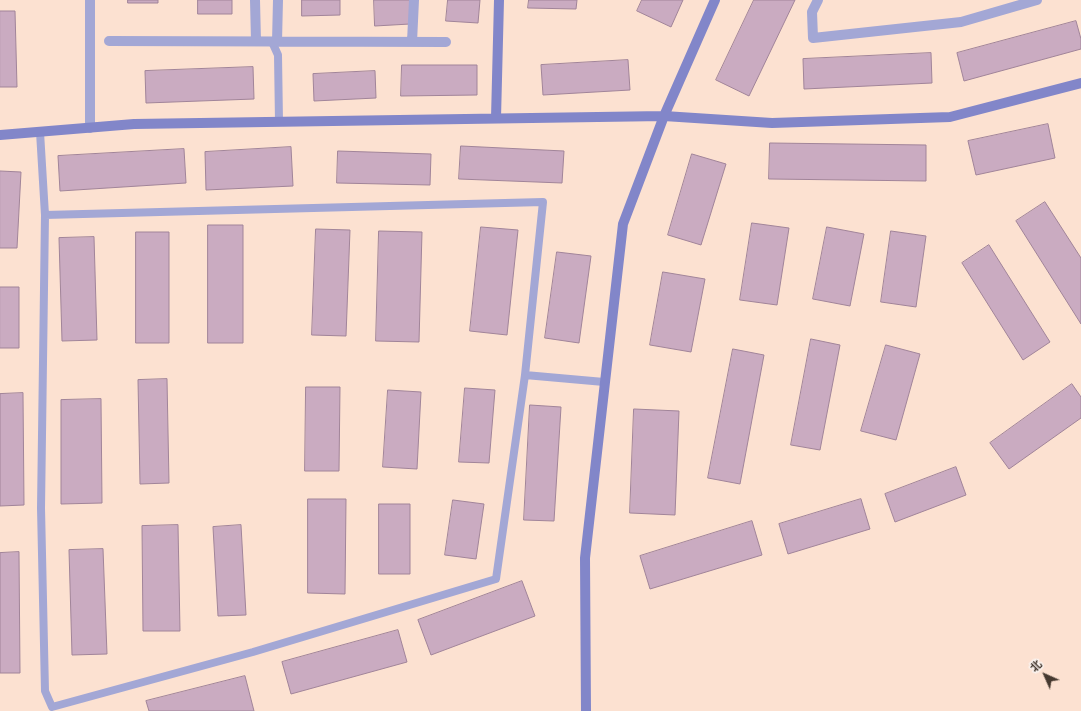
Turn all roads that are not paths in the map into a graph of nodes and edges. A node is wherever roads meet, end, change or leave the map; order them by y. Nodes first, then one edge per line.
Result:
1 (90, 0) edge
2 (255, 0) edge
3 (278, 0) edge
4 (414, 0) edge
5 (500, 0) edge
6 (715, 0) edge
7 (818, 0) edge
8 (1037, 0) edge
9 (109, 41) dead end
10 (256, 41) junction
11 (275, 42) junction
12 (412, 42) junction
13 (446, 42) dead end
14 (1081, 83) edge
15 (664, 116) junction
16 (496, 118) junction
17 (279, 122) junction
18 (90, 128) junction
19 (40, 132) junction
20 (0, 135) edge
21 (45, 215) junction
22 (526, 376) junction
23 (604, 382) junction
24 (586, 711) edge

1 - 18 street
2 - 10 street
3 - 11 street
4 - 12 street
5 - 16 street
6 - 15 street
7 - 8 street
9 - 10 street
10 - 11 street
11 - 12 street
11 - 17 lane
12 - 13 street
14 - 15 street
15 - 16 street
15 - 23 street
16 - 17 street
17 - 18 street
18 - 19 street
19 - 20 street
19 - 21 lane
21 - 22 lane
21 - 22 lane
22 - 23 lane
23 - 24 street

